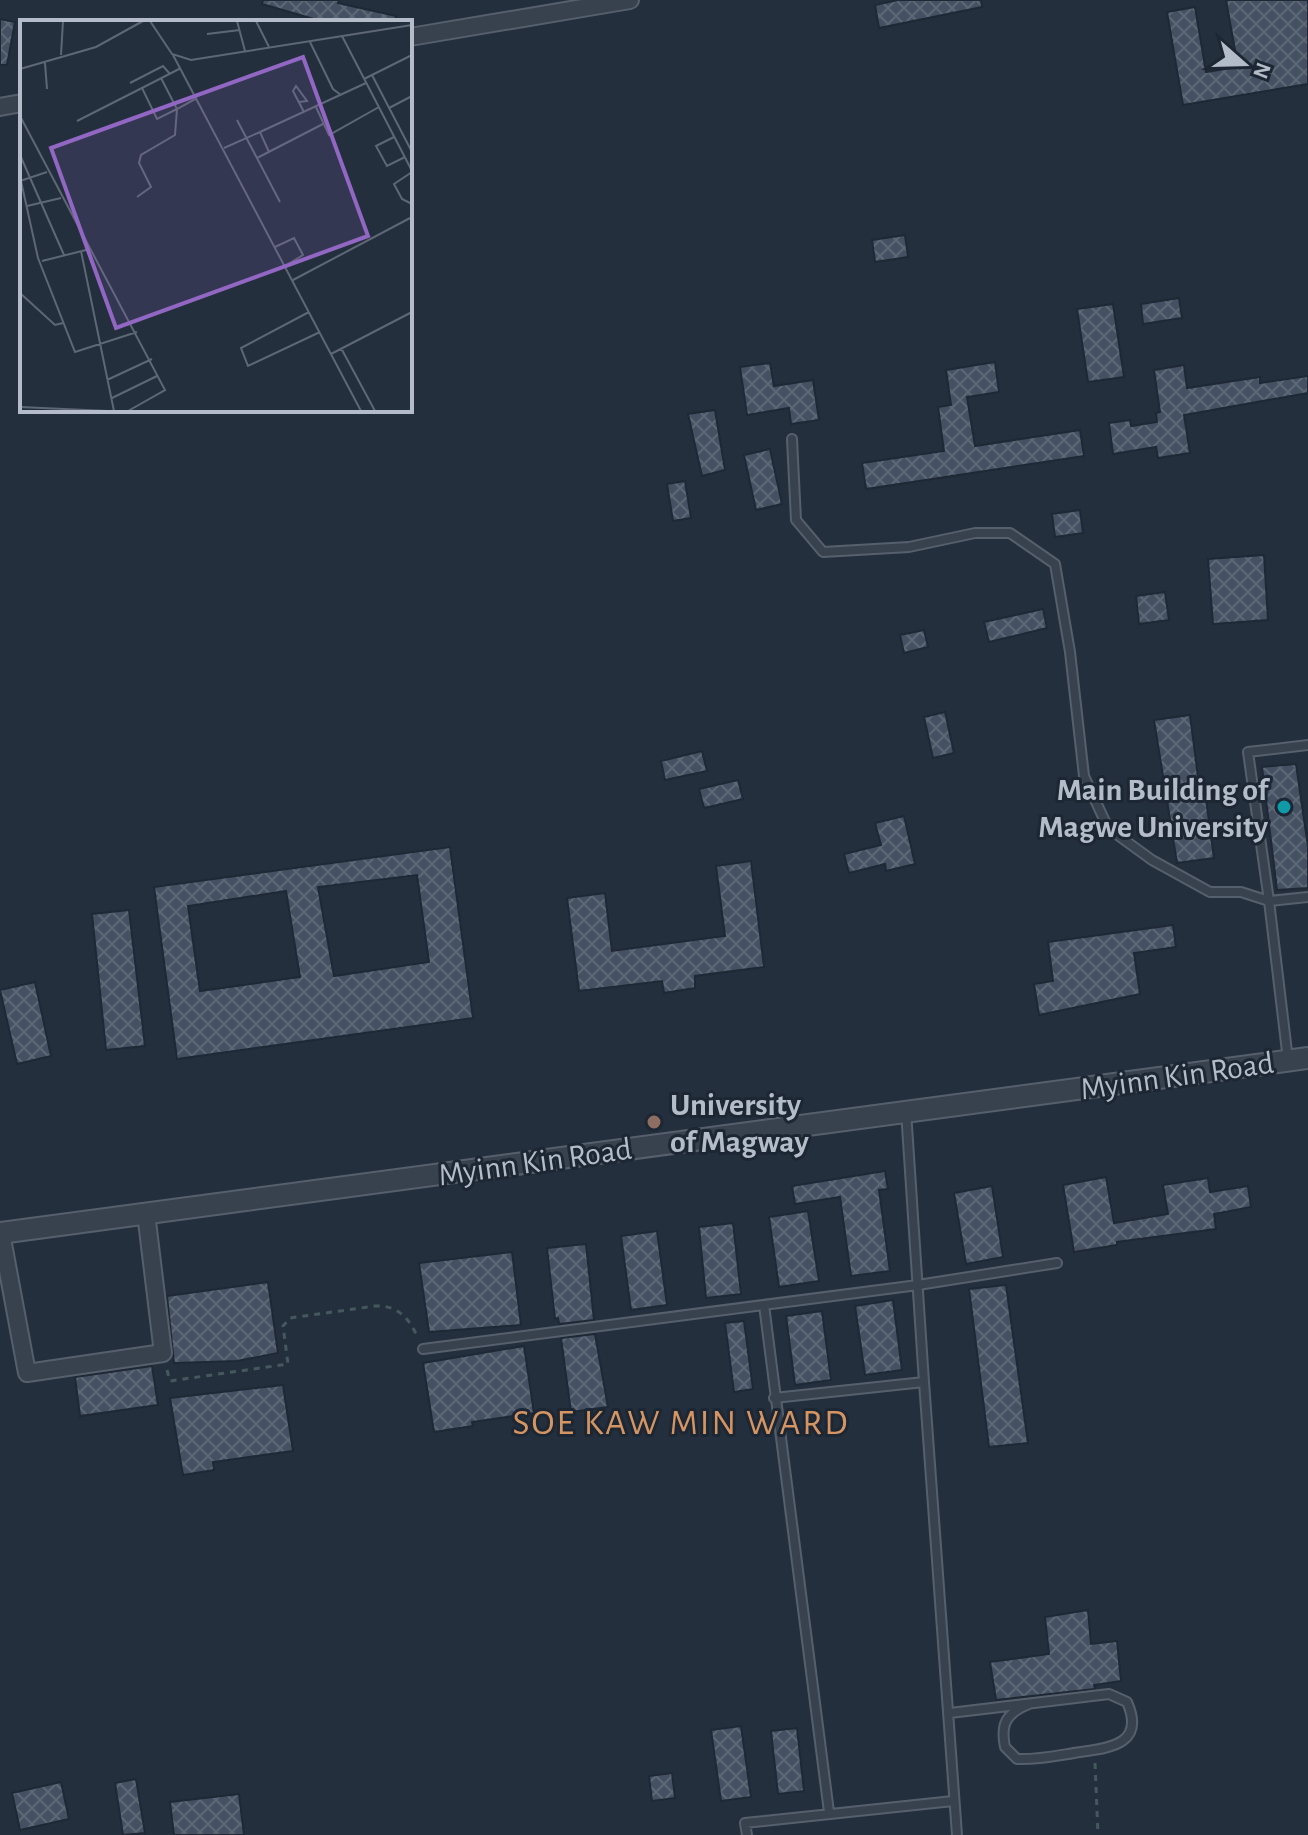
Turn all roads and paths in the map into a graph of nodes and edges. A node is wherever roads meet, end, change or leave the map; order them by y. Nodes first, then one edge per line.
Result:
1 (630, 0) edge
2 (567, 5) edge
3 (412, 37) edge
4 (20, 103) edge
5 (0, 107) edge
6 (792, 439) dead end
7 (1308, 745) edge
8 (1308, 897) edge
9 (1269, 901) junction
10 (1298, 1059) edge
11 (906, 1111) junction
12 (146, 1213) junction
13 (1, 1233) edge
14 (1057, 1263) dead end
15 (918, 1285) junction
16 (764, 1305) junction
17 (423, 1349) joint
18 (163, 1353) junction
19 (924, 1382) junction
20 (774, 1398) junction
21 (1029, 1704) junction
22 (950, 1713) junction
23 (1095, 1752) dead end
24 (953, 1801) junction
25 (829, 1812) junction
26 (747, 1835) edge
27 (957, 1835) edge
28 (1098, 1835) edge

1 - 2 street
2 - 3 street
4 - 5 street
6 - 9 lane
7 - 9 lane
8 - 9 lane
9 - 10 lane
10 - 11 street, Myinn Kin Road
11 - 12 street, Myinn Kin Road
11 - 15 lane
12 - 13 street, Myinn Kin Road
12 - 18 street
13 - 18 street
14 - 15 lane
15 - 16 lane
15 - 19 lane
16 - 17 lane
16 - 20 lane
17 - 18 path
19 - 20 lane
19 - 22 lane
20 - 25 lane
21 - 21 lane
21 - 22 lane
22 - 24 lane
23 - 28 path
24 - 25 lane
24 - 27 lane
25 - 26 lane

